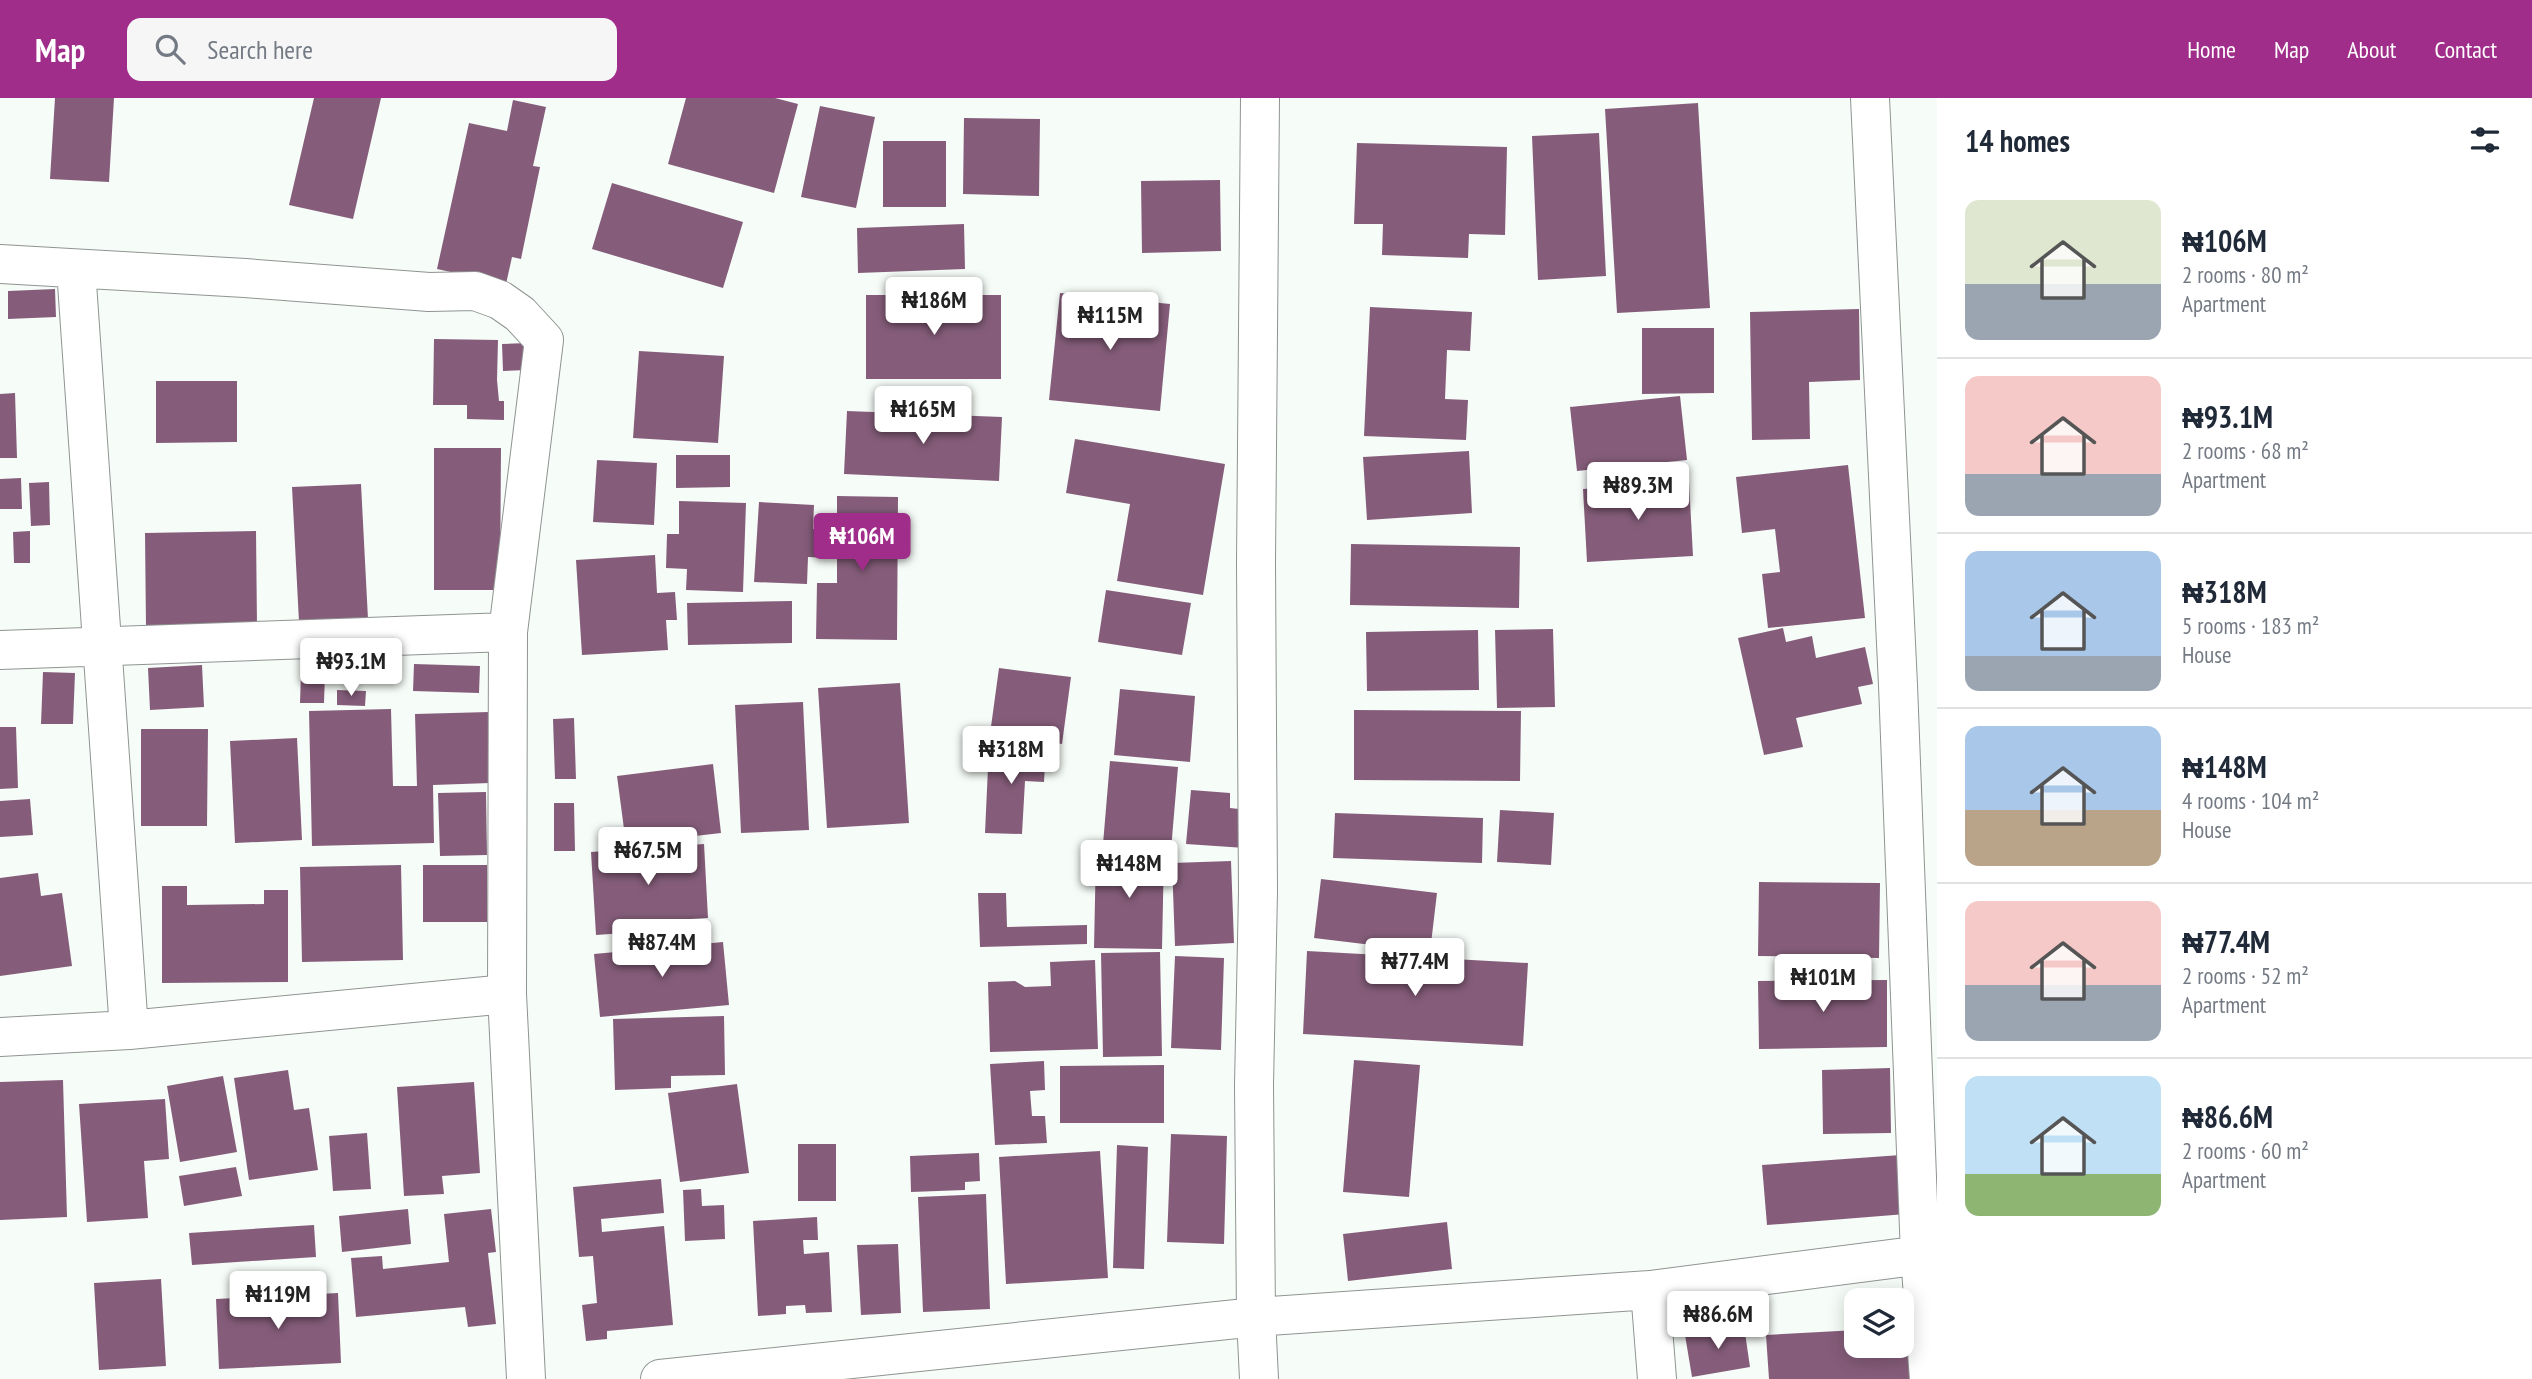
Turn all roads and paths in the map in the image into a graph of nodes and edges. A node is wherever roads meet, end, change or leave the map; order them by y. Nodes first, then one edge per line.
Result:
1 (1260, 98) edge
2 (1870, 98) edge
3 (0, 264) edge
4 (75, 269) junction
5 (508, 632) junction
6 (101, 645) junction
7 (0, 650) edge
8 (507, 994) junction
9 (129, 1030) junction
10 (0, 1037) edge
11 (1928, 1254) edge
12 (1650, 1290) junction
13 (1256, 1317) junction
14 (755, 1374) edge
15 (526, 1379) edge
16 (660, 1379) edge
17 (1259, 1379) edge
18 (1657, 1379) edge
19 (1930, 1379) edge

1 - 13 street
2 - 11 street
3 - 4 street
4 - 5 street
4 - 6 street
5 - 6 street
5 - 8 street
6 - 7 street
6 - 9 street
8 - 9 street
8 - 15 street
9 - 10 street
11 - 12 street
11 - 19 street
12 - 13 street
12 - 18 street
13 - 14 street
13 - 17 street
14 - 16 street

